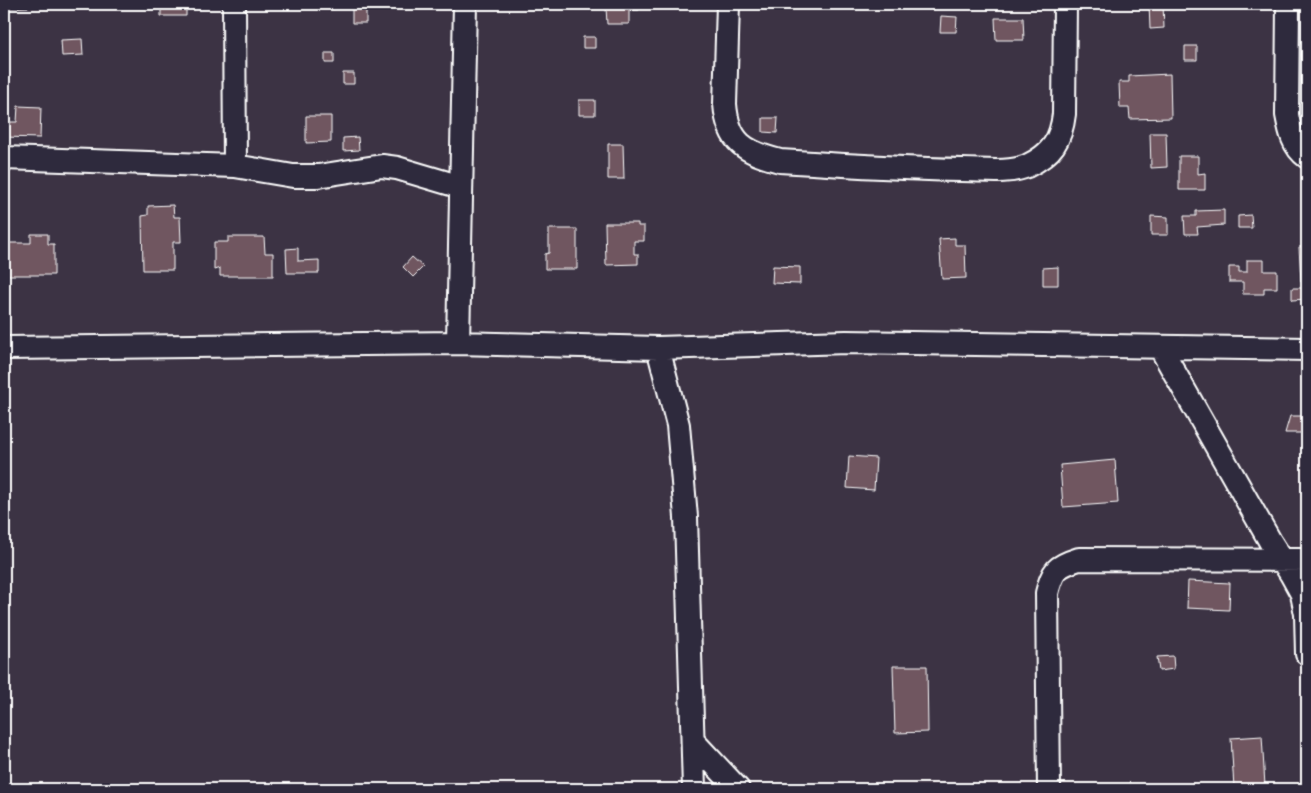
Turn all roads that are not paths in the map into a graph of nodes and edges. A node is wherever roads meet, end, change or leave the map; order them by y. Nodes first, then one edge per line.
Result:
1 (234, 4) edge
2 (465, 4) edge
3 (728, 4) edge
4 (1065, 4) edge
5 (1288, 4) edge
6 (1307, 157) edge
7 (4, 158) edge
8 (235, 166) junction
9 (461, 187) junction
10 (458, 343) junction
11 (1160, 347) junction
12 (4, 348) edge
13 (658, 348) junction
14 (1307, 349) edge
15 (1282, 560) junction
16 (1307, 560) edge
17 (1307, 654) edge
18 (693, 741) junction
19 (694, 789) edge
20 (738, 789) edge
21 (1049, 789) edge

1 - 8 street
2 - 9 street
3 - 4 street
5 - 6 street
7 - 8 street
8 - 9 street
9 - 10 street
10 - 12 street
10 - 13 street
11 - 13 street
11 - 14 street
11 - 15 street
13 - 18 street
15 - 16 street
15 - 17 street
15 - 21 street
18 - 19 street
18 - 20 street

